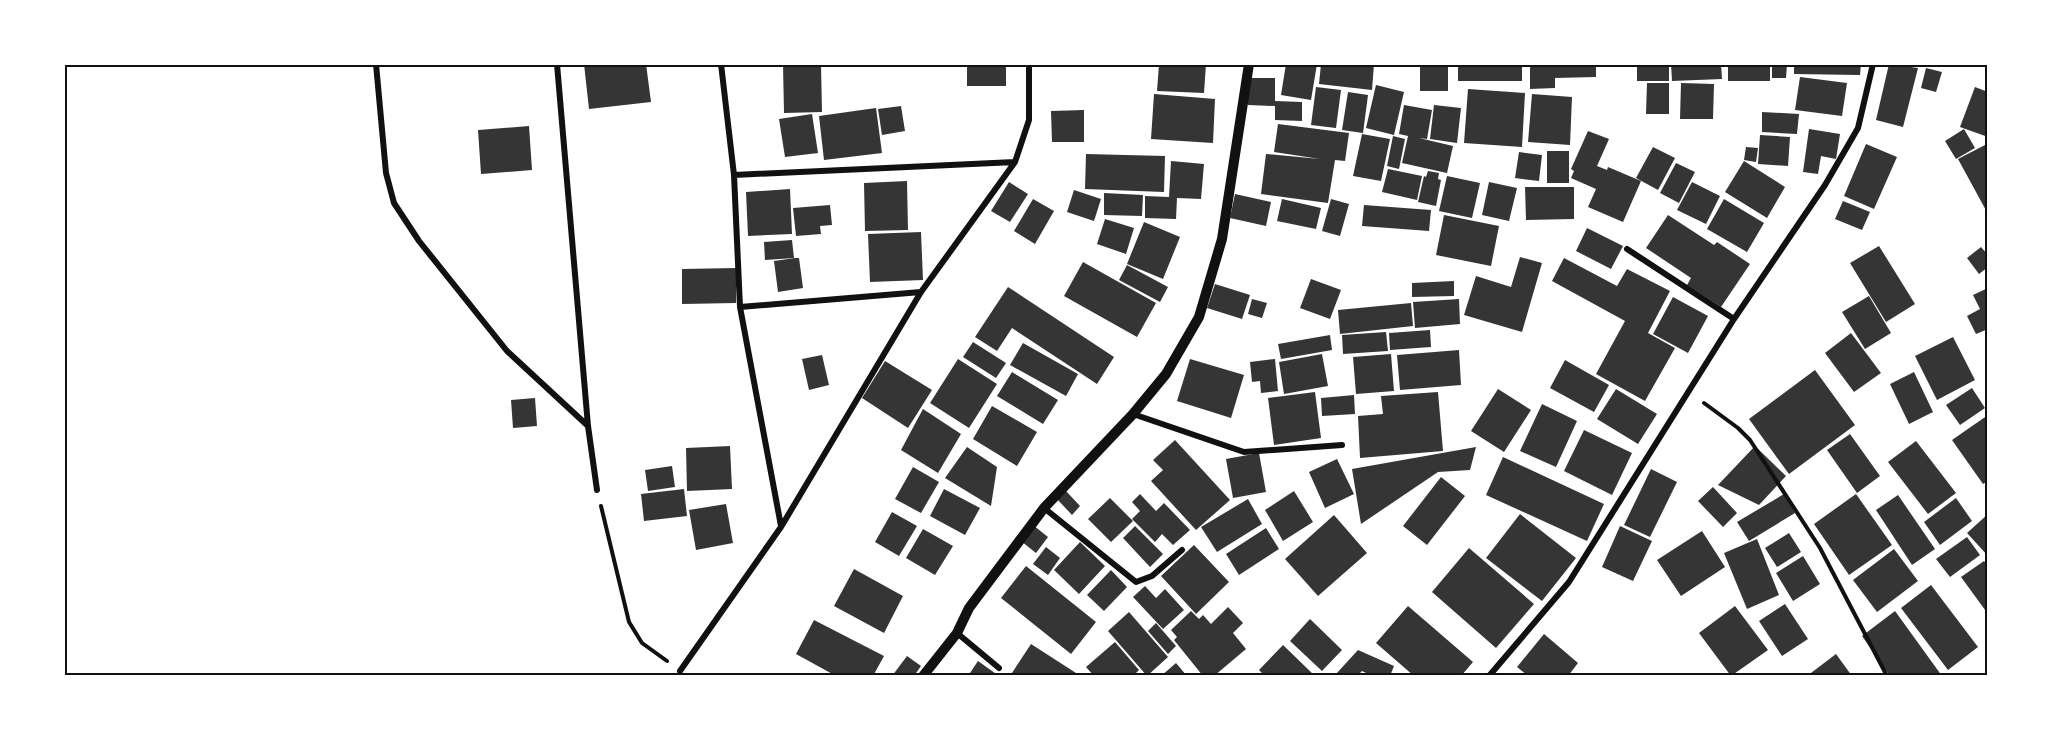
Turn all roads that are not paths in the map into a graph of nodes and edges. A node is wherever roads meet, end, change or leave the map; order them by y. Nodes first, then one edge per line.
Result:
1 (376, 64) edge
2 (556, 64) edge
3 (721, 64) edge
4 (1029, 64) edge
5 (1249, 64) edge
6 (1873, 64) edge
7 (1015, 162) junction
8 (734, 175) junction
9 (1627, 249) dead end
10 (921, 292) junction
11 (740, 307) junction
12 (1734, 319) junction
13 (1133, 414) junction
14 (588, 426) junction
15 (1342, 445) dead end
16 (597, 490) road end
17 (1044, 508) junction
18 (781, 527) junction
19 (1182, 550) dead end
20 (957, 633) junction
21 (999, 668) dead end
22 (680, 671) road end
23 (923, 675) edge
24 (1489, 675) edge

1 - 14 street
2 - 14 street
3 - 8 street
4 - 7 street
5 - 13 street
6 - 12 street
7 - 8 street
7 - 10 street
8 - 11 street
9 - 12 street
10 - 11 street
10 - 18 street
11 - 18 street
12 - 24 street
13 - 15 street
13 - 17 street
14 - 16 street
17 - 19 street
17 - 20 street
18 - 22 street
20 - 21 street
20 - 23 street

